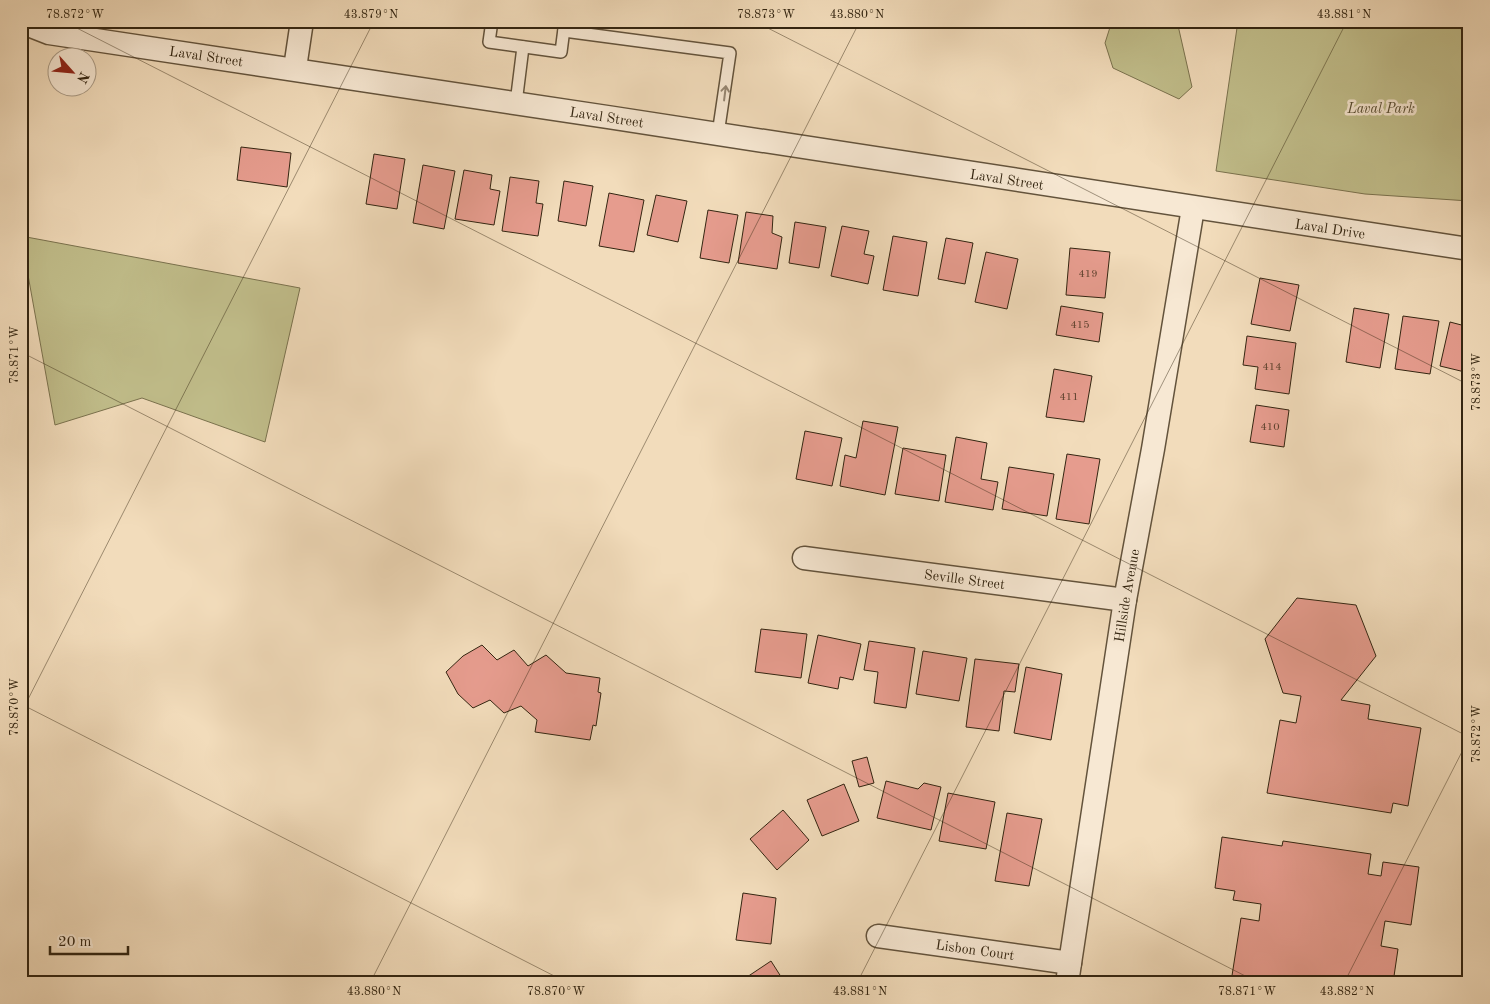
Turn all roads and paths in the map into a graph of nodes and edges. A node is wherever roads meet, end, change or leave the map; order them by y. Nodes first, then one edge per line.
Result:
1 (302, 21) edge
2 (492, 21) edge
3 (21, 22) edge
4 (565, 26) edge
5 (523, 47) junction
6 (295, 68) junction
7 (516, 103) junction
8 (718, 134) junction
9 (1193, 208) junction
10 (1469, 249) edge
11 (804, 558) dead end
12 (1125, 600) junction
13 (878, 936) dead end
14 (1068, 973) edge

1 - 6 street
2 - 5 lane
3 - 6 street, Laval Street
4 - 5 lane
8 -> 4 lane
5 - 7 lane
6 - 7 street, Laval Street
7 - 8 street, Laval Street
8 - 9 street, Laval Street
9 - 10 street, Laval Drive
9 - 12 street, Hillside Avenue
11 - 12 street, Seville Street
12 - 14 street, Hillside Avenue
13 - 14 street, Lisbon Court

